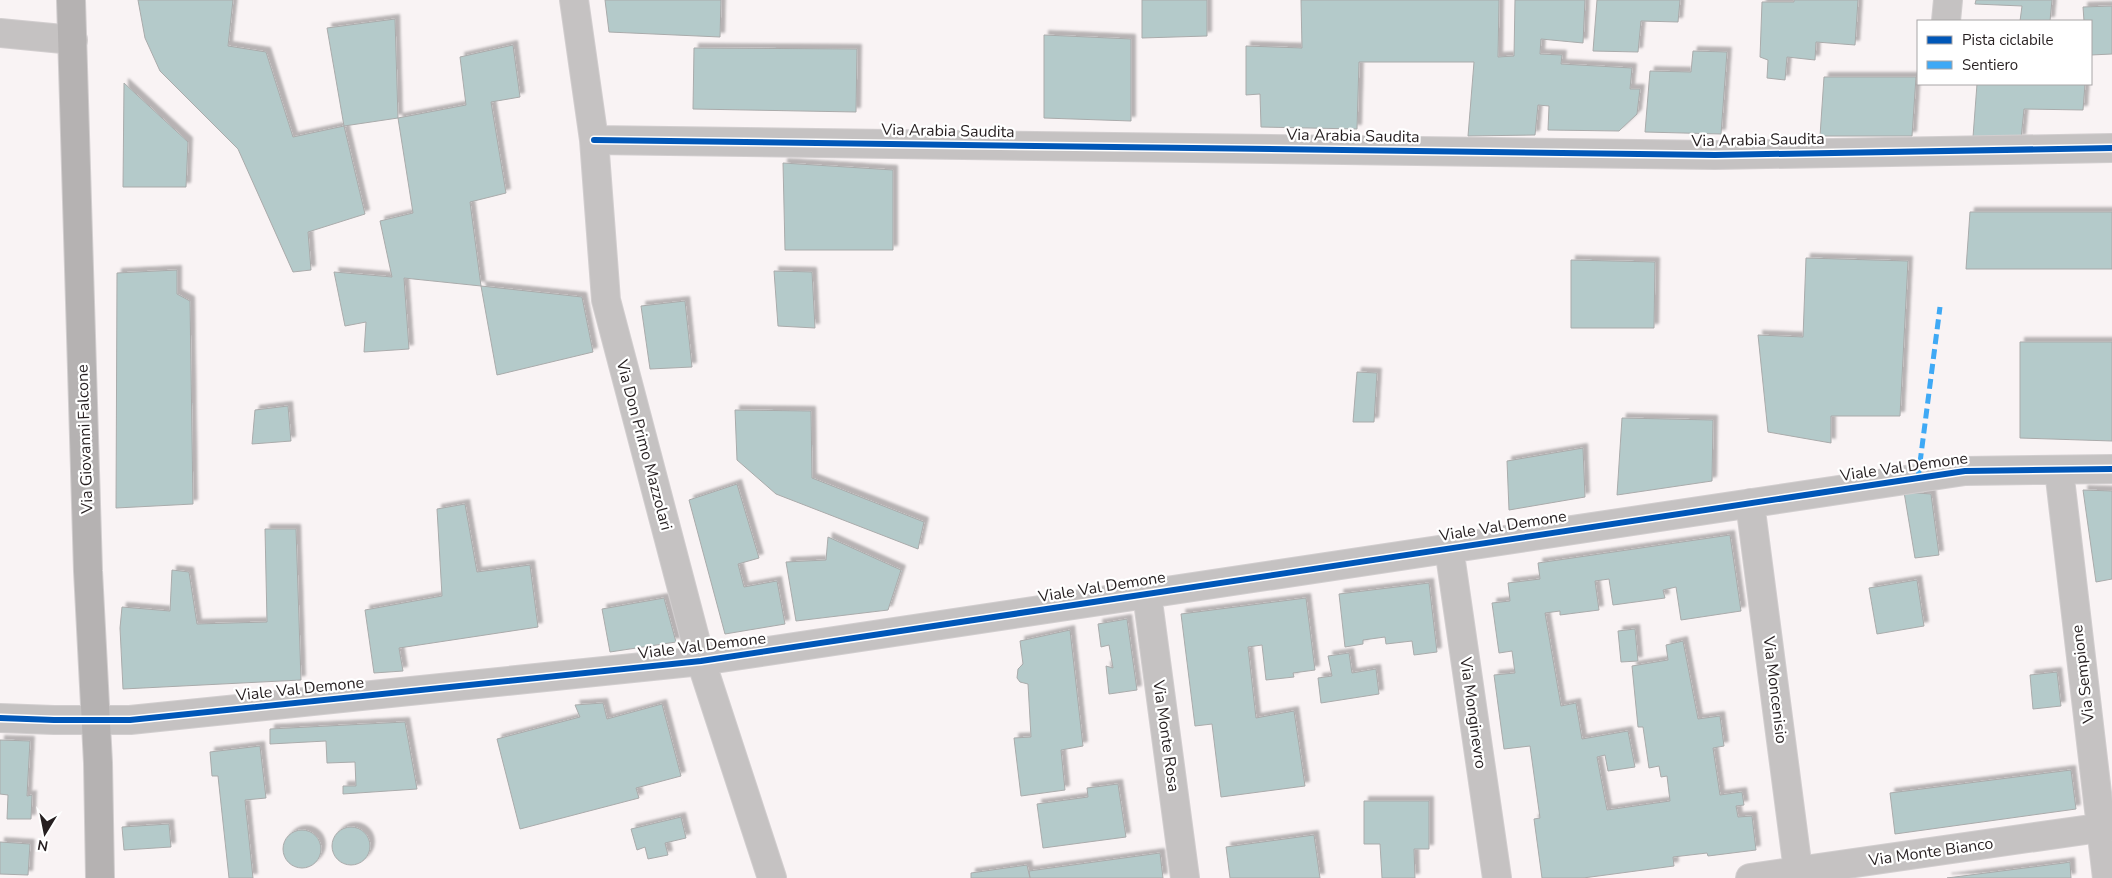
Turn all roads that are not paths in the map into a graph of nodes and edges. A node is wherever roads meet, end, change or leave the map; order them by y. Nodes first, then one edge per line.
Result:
1 (72, 0) edge
2 (574, 0) edge
3 (1948, 0) edge
4 (1946, 20) edge
5 (0, 33) edge
6 (73, 40) junction
7 (594, 140) junction
8 (2112, 148) edge
9 (2112, 469) edge
10 (2059, 470) junction
11 (1750, 503) junction
12 (1449, 548) junction
13 (1147, 594) junction
14 (701, 661) junction
15 (0, 718) edge
16 (95, 719) junction
17 (2106, 827) edge
18 (1799, 874) edge
19 (100, 878) edge
20 (772, 878) edge
21 (1185, 878) edge
22 (1497, 878) edge
23 (1750, 878) edge
24 (2107, 878) edge

1 - 6 main road, Via Giovanni Falcone
2 - 7 street, Via Don Primo Mazzolari
3 - 4 street
5 - 6 street
6 - 16 main road, Via Giovanni Falcone
7 - 8 street, Via Arabia Saudita
7 - 14 street, Via Don Primo Mazzolari
9 - 10 street, Viale Val Demone
10 - 11 street, Viale Val Demone
10 - 17 street, Via Sempione
11 - 12 street, Viale Val Demone
11 - 18 street, Via Moncenisio
12 - 13 street, Viale Val Demone
12 - 22 street, Via Monginevro
13 - 14 street, Viale Val Demone
13 - 21 street, Via Monte Rosa
14 - 16 street, Viale Val Demone
14 - 20 street, Via Don Primo Mazzolari
15 - 16 street, Viale Val Demone
16 - 19 main road, Via Giovanni Falcone
17 - 18 street, Via Monte Bianco
17 - 24 street, Via Sempione
18 - 23 street, Via Monte Bianco

